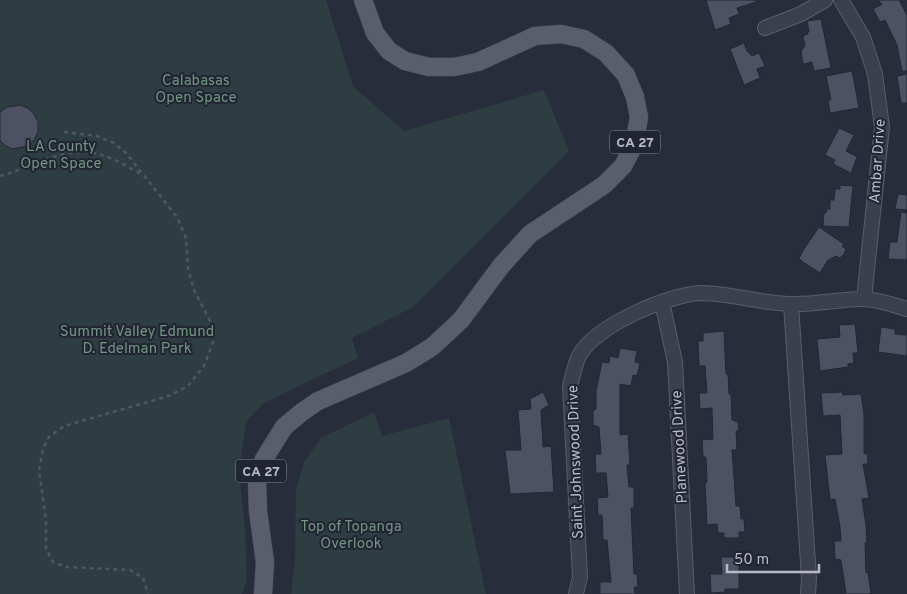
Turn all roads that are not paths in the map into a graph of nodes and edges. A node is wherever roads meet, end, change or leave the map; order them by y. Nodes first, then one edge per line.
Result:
1 (363, 0) edge
2 (825, 0) edge
3 (841, 0) edge
4 (765, 28) dead end
5 (864, 299) junction
6 (662, 302) junction
7 (791, 304) junction
8 (907, 309) edge
9 (264, 594) edge
10 (576, 594) edge
11 (687, 594) edge
12 (808, 594) edge

1 - 9 main road, CA 27
2 - 4 street
3 - 5 street, Ambar Drive
5 - 7 street, Saint Johnswood Drive
5 - 8 street, Saint Johnswood Drive
6 - 7 street, Saint Johnswood Drive
6 - 10 street, Saint Johnswood Drive
6 - 11 street, Planewood Drive
7 - 12 street

